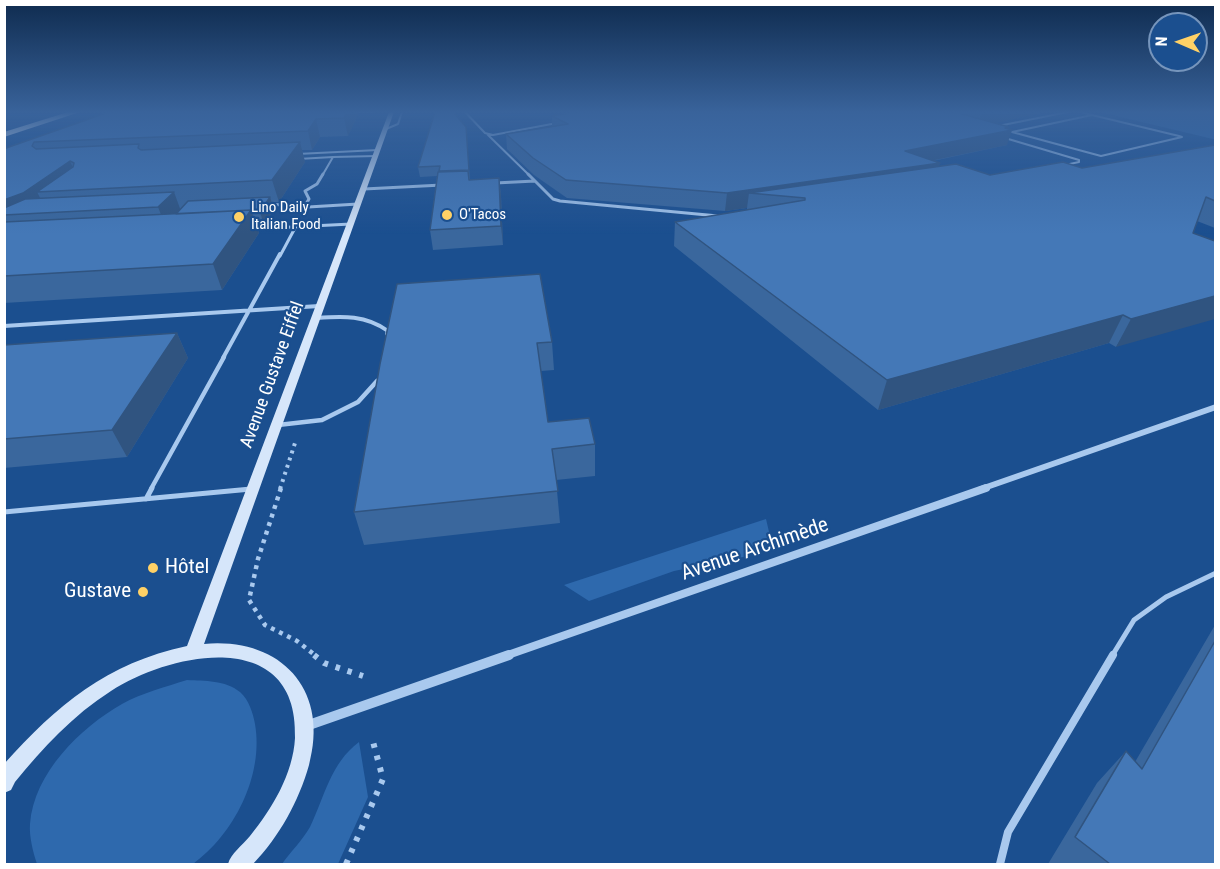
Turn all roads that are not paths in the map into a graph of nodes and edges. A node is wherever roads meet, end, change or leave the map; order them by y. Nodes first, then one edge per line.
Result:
1 (377, 153) junction
2 (506, 153) edge
3 (1054, 153) edge
4 (1088, 153) edge
5 (1116, 153) edge
6 (291, 154) edge
7 (333, 158) junction
8 (299, 159) edge
9 (1058, 166) edge
10 (535, 181) junction
11 (488, 183) edge
12 (442, 185) edge
13 (364, 189) junction
14 (306, 204) junction
15 (358, 204) junction
16 (261, 206) edge
17 (724, 216) edge
18 (351, 224) junction
19 (295, 227) junction
20 (249, 230) edge
21 (321, 306) junction
22 (249, 310) junction
23 (317, 318) junction
24 (4, 326) edge
25 (386, 341) edge
26 (379, 373) edge
27 (1215, 407) edge
28 (278, 425) junction
29 (254, 489) junction
30 (147, 499) junction
31 (4, 512) edge
32 (1215, 573) edge
33 (193, 652) junction
34 (306, 726) junction
35 (4, 783) edge
36 (238, 864) edge
37 (1000, 864) edge

1 - 6 lane
1 - 7 lane
1 - 13 street, Avenue Gustave Eiffel
2 - 10 lane
3 - 9 lane
4 - 5 lane
7 - 8 lane
7 - 14 lane
10 - 11 lane
10 - 17 lane
12 - 13 lane
13 - 15 street, Avenue Gustave Eiffel
14 - 15 lane
14 - 16 lane
15 - 18 street, Avenue Gustave Eiffel
18 - 19 lane
18 - 21 street, Avenue Gustave Eiffel
19 - 20 lane
19 - 22 lane
21 - 22 lane
21 - 23 street, Avenue Gustave Eiffel
22 - 24 lane
22 - 30 lane
23 - 25 lane
23 - 28 street, Avenue Gustave Eiffel
26 - 28 lane
27 - 34 street, Avenue Archimède
28 - 29 street, Avenue Gustave Eiffel
29 - 30 lane
29 - 33 street, Avenue Gustave Eiffel
30 - 31 lane
32 - 37 lane
33 - 34 street
33 - 35 street
34 - 36 street

